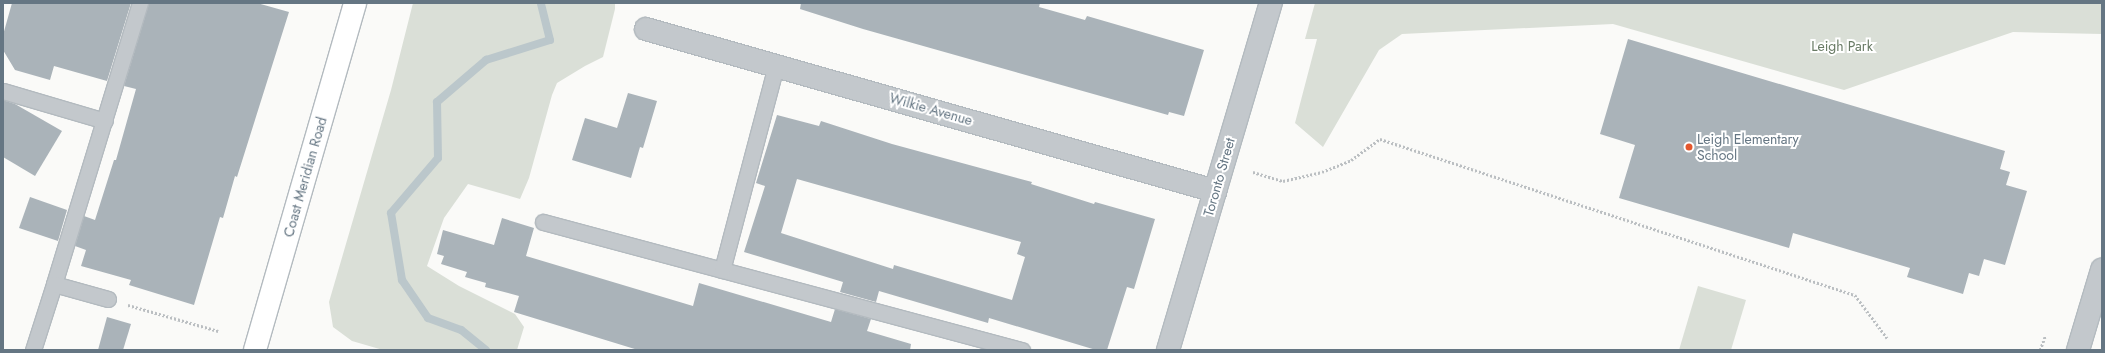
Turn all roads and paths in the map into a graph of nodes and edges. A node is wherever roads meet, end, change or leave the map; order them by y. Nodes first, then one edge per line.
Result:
1 (140, 3) edge
2 (354, 3) edge
3 (1271, 3) edge
4 (646, 30) dead end
5 (776, 65) junction
6 (3, 91) edge
7 (105, 121) junction
8 (1253, 172) dead end
9 (1215, 191) junction
10 (543, 222) dead end
11 (722, 270) junction
12 (2102, 270) edge
13 (54, 284) junction
14 (108, 299) joint
15 (218, 331) dead end
16 (2045, 336) dead end
17 (1887, 338) dead end
18 (33, 350) edge
19 (255, 350) edge
20 (1022, 350) edge
21 (1168, 350) edge
22 (2040, 350) edge
23 (2078, 350) edge

1 - 7 lane
2 - 19 main road, Coast Meridian Road
3 - 9 street, Toronto Street
4 - 5 street, Wilkie Avenue
5 - 9 street, Wilkie Avenue
5 - 11 lane
6 - 7 lane
7 - 13 lane
8 - 17 path
9 - 21 street, Toronto Street
10 - 11 lane
11 - 20 lane
12 - 23 street
13 - 14 lane
13 - 18 lane
14 - 15 path
16 - 22 path

